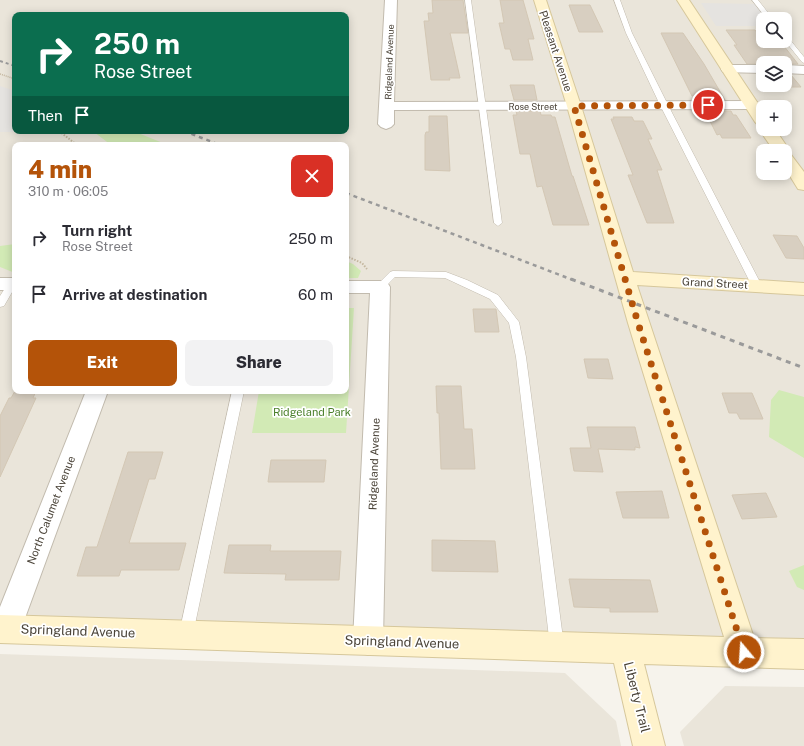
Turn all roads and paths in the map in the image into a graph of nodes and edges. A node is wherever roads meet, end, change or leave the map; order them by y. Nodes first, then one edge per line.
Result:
1 (391, 0) edge
2 (468, 0) edge
3 (540, 0) edge
4 (617, 0) edge
5 (683, 0) edge
6 (755, 0) edge
7 (764, 12) edge
8 (792, 46) edge
9 (804, 61) edge
10 (728, 69) junction
11 (756, 69) edge
12 (792, 69) edge
13 (804, 70) edge
14 (0, 74) edge
15 (12, 78) edge
16 (752, 105) junction
17 (387, 106) junction
18 (484, 106) junction
19 (574, 106) junction
20 (664, 106) junction
21 (756, 111) edge
22 (386, 124) dead end
23 (63, 134) edge
24 (73, 142) edge
25 (792, 167) edge
26 (804, 185) edge
27 (498, 223) dead end
28 (625, 278) junction
29 (9, 284) edge
30 (757, 286) junction
31 (349, 287) edge
32 (380, 287) junction
33 (804, 289) edge
34 (0, 304) edge
35 (96, 394) edge
36 (237, 394) edge
37 (3, 629) edge
38 (186, 635) junction
39 (368, 641) junction
40 (557, 646) junction
41 (625, 648) junction
42 (744, 652) junction
43 (804, 654) edge
44 (649, 746) edge

1 - 17 street, Ridgeland Avenue
2 - 18 lane
3 - 19 street, Pleasant Avenue
4 - 20 lane
5 - 10 street
6 - 7 lane
8 - 9 lane
10 - 11 street
10 - 16 street
12 - 13 street
14 - 15 path
16 - 20 street, Rose Street
16 - 21 street
17 - 18 street, Rose Street
17 - 22 street, Ridgeland Avenue
18 - 19 street, Rose Street
18 - 27 lane
19 - 20 street, Rose Street
19 - 28 street, Pleasant Avenue
20 - 30 lane
23 - 24 path
25 - 26 street
28 - 30 street, Grand Street
28 - 42 street, Pleasant Avenue
29 - 34 lane
30 - 33 street, Grand Street
31 - 32 street
32 - 39 street, Ridgeland Avenue
32 - 40 lane
35 - 37 street, North Calumet Avenue
36 - 38 lane
37 - 38 street, Springland Avenue
38 - 39 street, Springland Avenue
39 - 40 street, Springland Avenue
40 - 41 street, Springland Avenue
41 - 42 street, Springland Avenue
41 - 44 street, Liberty Trail
42 - 43 street, Springland Avenue

